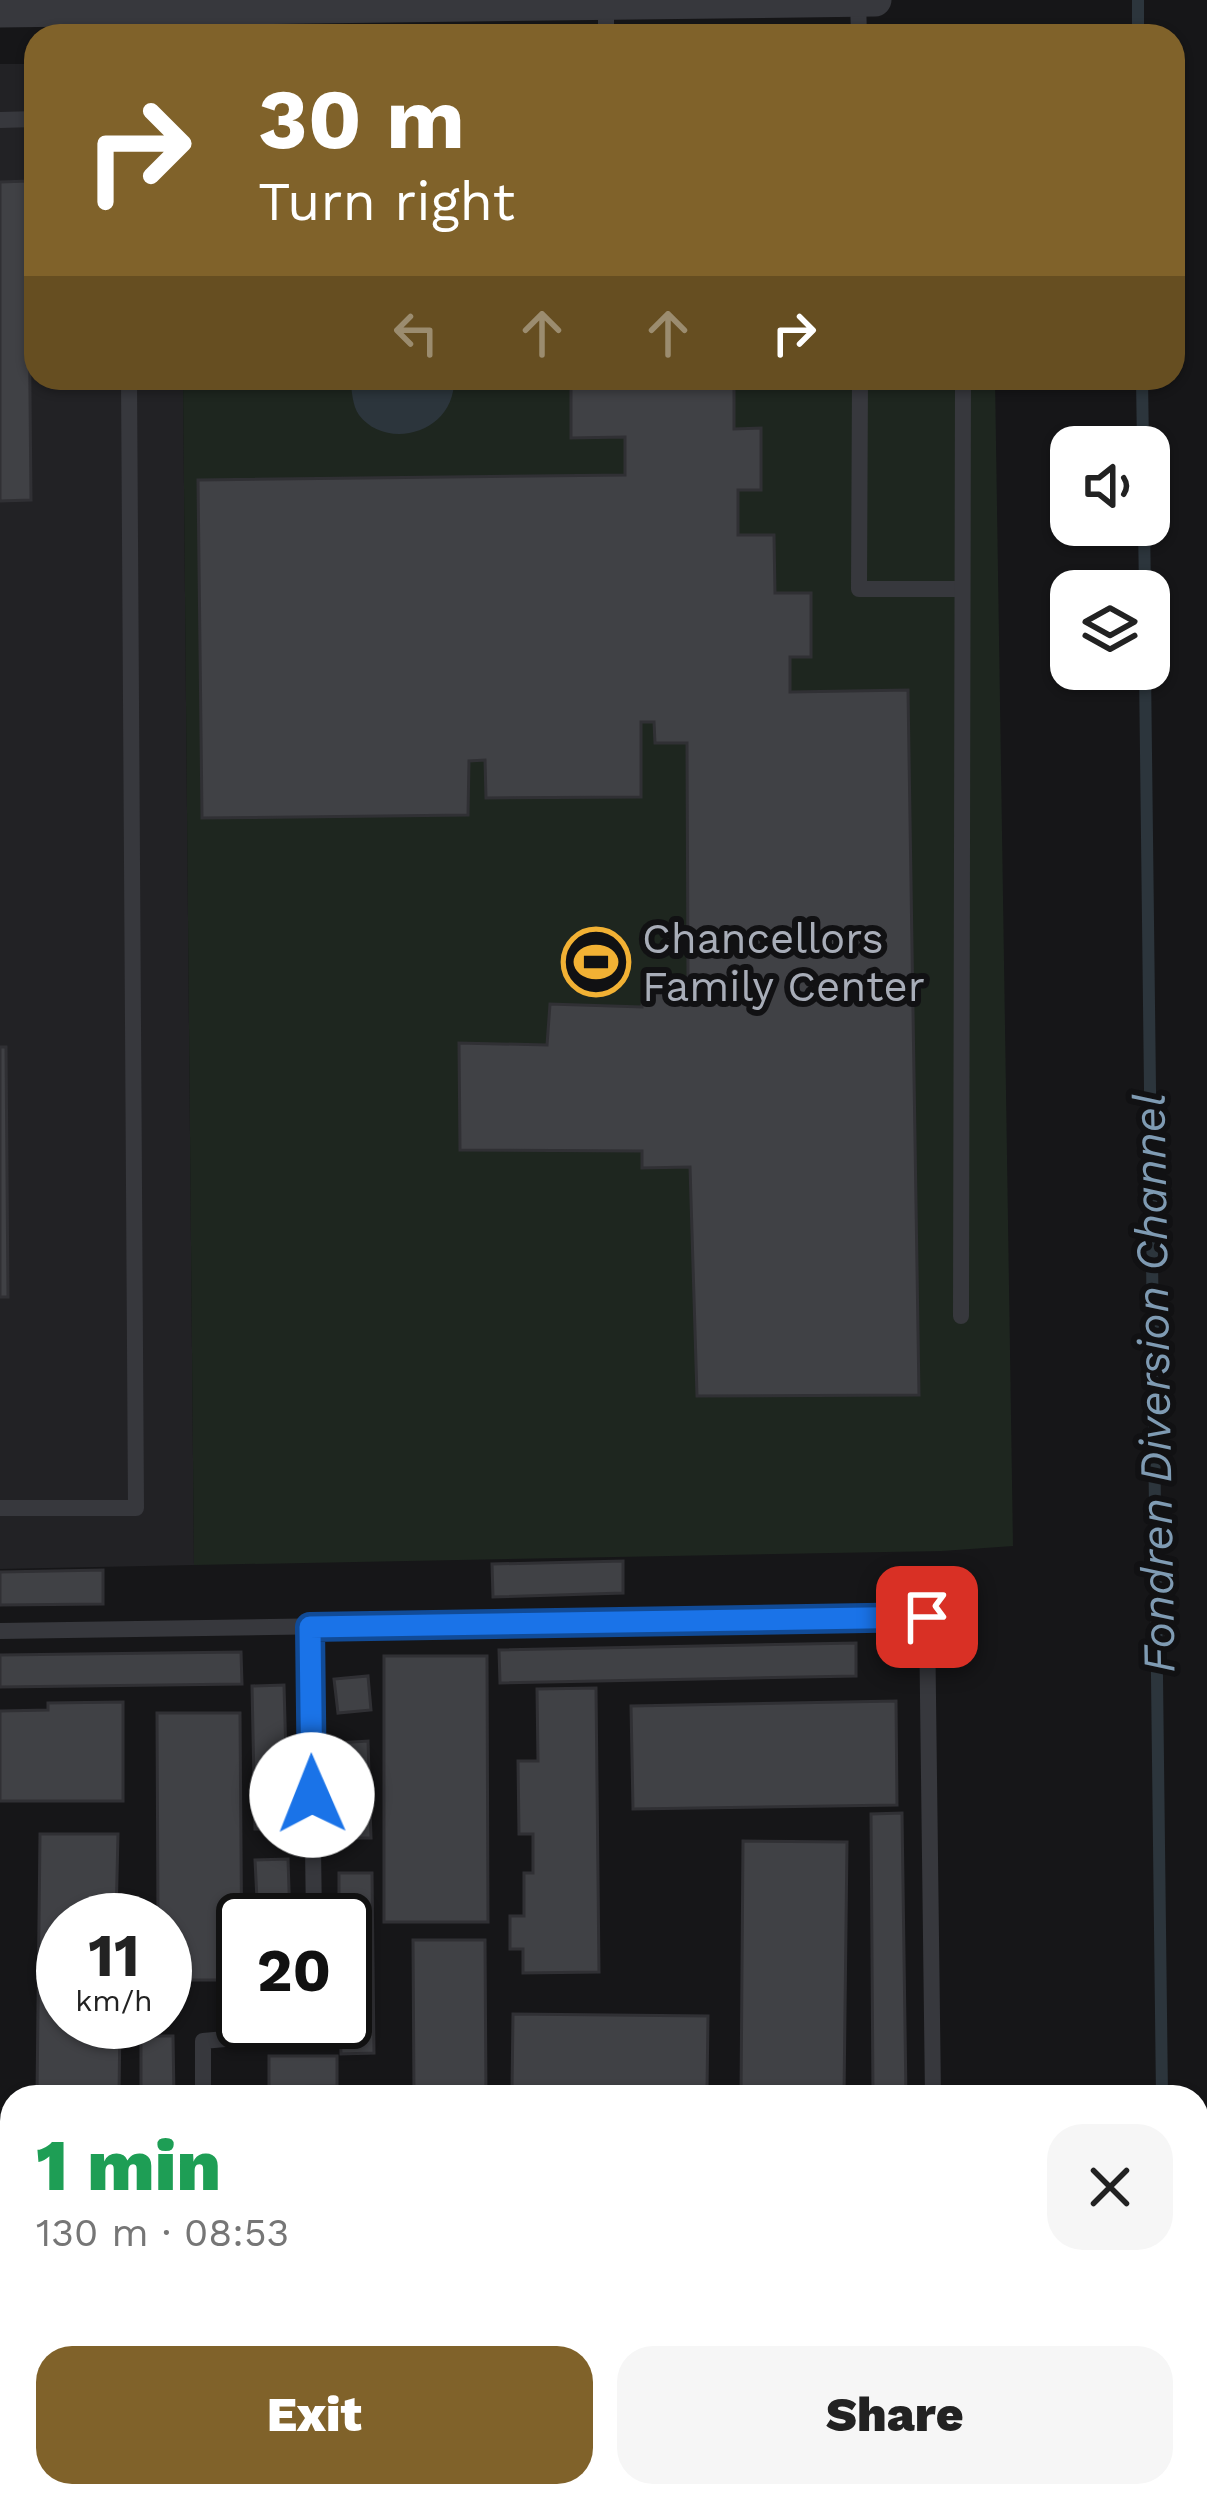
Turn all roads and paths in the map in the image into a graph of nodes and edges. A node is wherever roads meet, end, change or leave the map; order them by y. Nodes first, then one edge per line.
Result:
1 (858, 0) edge
2 (875, 0) edge
3 (487, 2) edge
4 (0, 11) edge
5 (605, 20) edge
6 (219, 22) edge
7 (129, 390) edge
8 (860, 390) edge
9 (963, 390) edge
10 (962, 590) junction
11 (961, 1316) dead end
12 (0, 1508) edge
13 (310, 1627) junction
14 (0, 1630) edge
15 (314, 1893) edge
16 (216, 2040) edge
17 (203, 2085) edge
18 (932, 2085) edge

1 - 2 street
1 - 5 street
3 - 5 street
3 - 6 street
4 - 6 street
7 - 12 lane
8 - 10 lane
9 - 10 lane
10 - 11 lane
13 - 14 lane
13 - 15 lane
13 - 18 lane
16 - 17 lane

